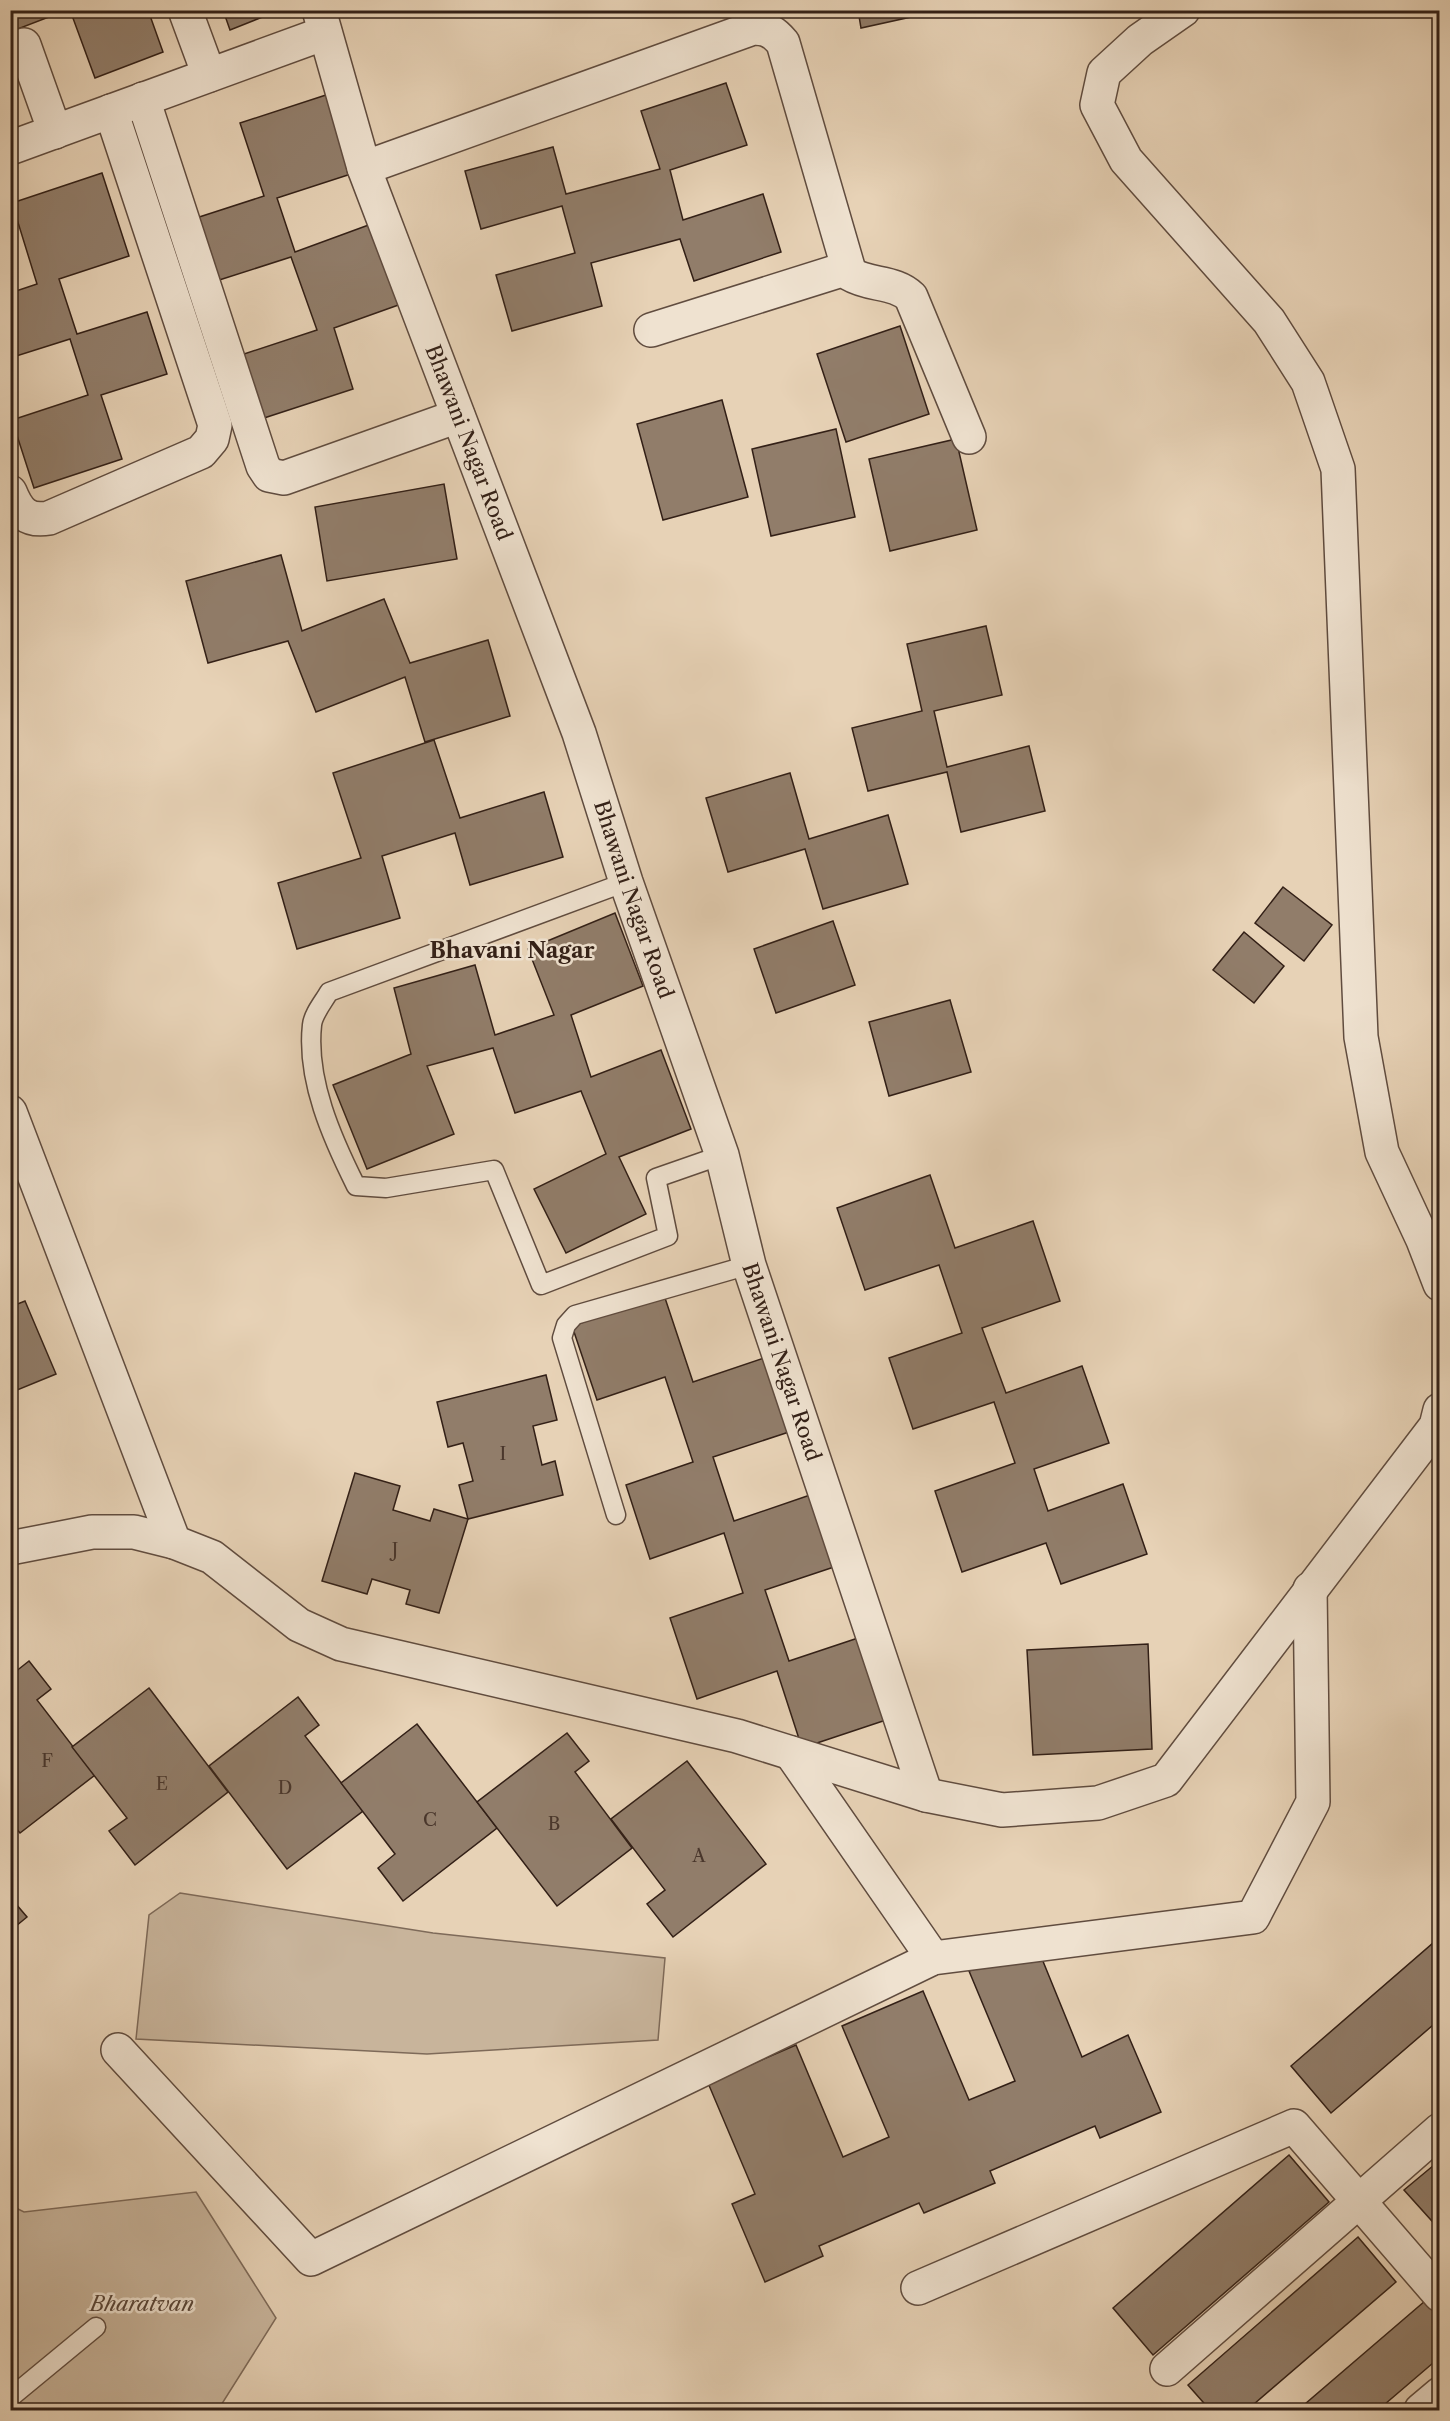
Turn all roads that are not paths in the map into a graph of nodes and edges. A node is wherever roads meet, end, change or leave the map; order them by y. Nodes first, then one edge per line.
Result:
1 (185, 10) edge
2 (1183, 10) edge
3 (322, 22) edge
4 (24, 45) dead end
5 (208, 75) junction
6 (143, 99) junction
7 (111, 111) junction
8 (55, 132) junction
9 (10, 148) edge
10 (364, 168) junction
11 (848, 268) junction
12 (651, 330) dead end
13 (458, 416) junction
14 (969, 437) dead end
15 (10, 492) edge
16 (626, 882) junction
17 (10, 1112) edge
18 (722, 1155) junction
19 (749, 1265) junction
20 (1440, 1284) edge
21 (1440, 1410) edge
22 (616, 1515) dead end
23 (174, 1542) junction
24 (10, 1548) edge
25 (1310, 1588) junction
26 (791, 1753) junction
27 (926, 1795) junction
28 (933, 1958) junction
29 (118, 2050) dead end
30 (1440, 2130) edge
31 (1359, 2201) junction
32 (918, 2288) dead end
33 (1440, 2295) edge
34 (96, 2327) dead end
35 (1167, 2369) dead end
36 (1440, 2394) edge
37 (10, 2398) edge
38 (1421, 2410) edge

1 - 5 street
2 - 20 street
3 - 5 street
3 - 10 street, Bhawani Nagar Road
4 - 8 street
5 - 6 street
6 - 7 street
6 - 13 street
7 - 8 street
7 - 15 street
8 - 9 street
10 - 11 street
10 - 13 street, Bhawani Nagar Road
11 - 12 street
11 - 14 street
13 - 16 street, Bhawani Nagar Road
16 - 18 street, Bhawani Nagar Road
16 - 18 lane
17 - 23 street
18 - 19 street, Bhawani Nagar Road
19 - 22 lane
19 - 27 street, Bhawani Nagar Road
21 - 25 street
23 - 24 street
23 - 26 street
25 - 27 street
25 - 28 street
26 - 27 street
26 - 28 street
28 - 29 street
30 - 31 street
31 - 32 street
31 - 33 street
31 - 35 street
34 - 37 lane
36 - 38 street

